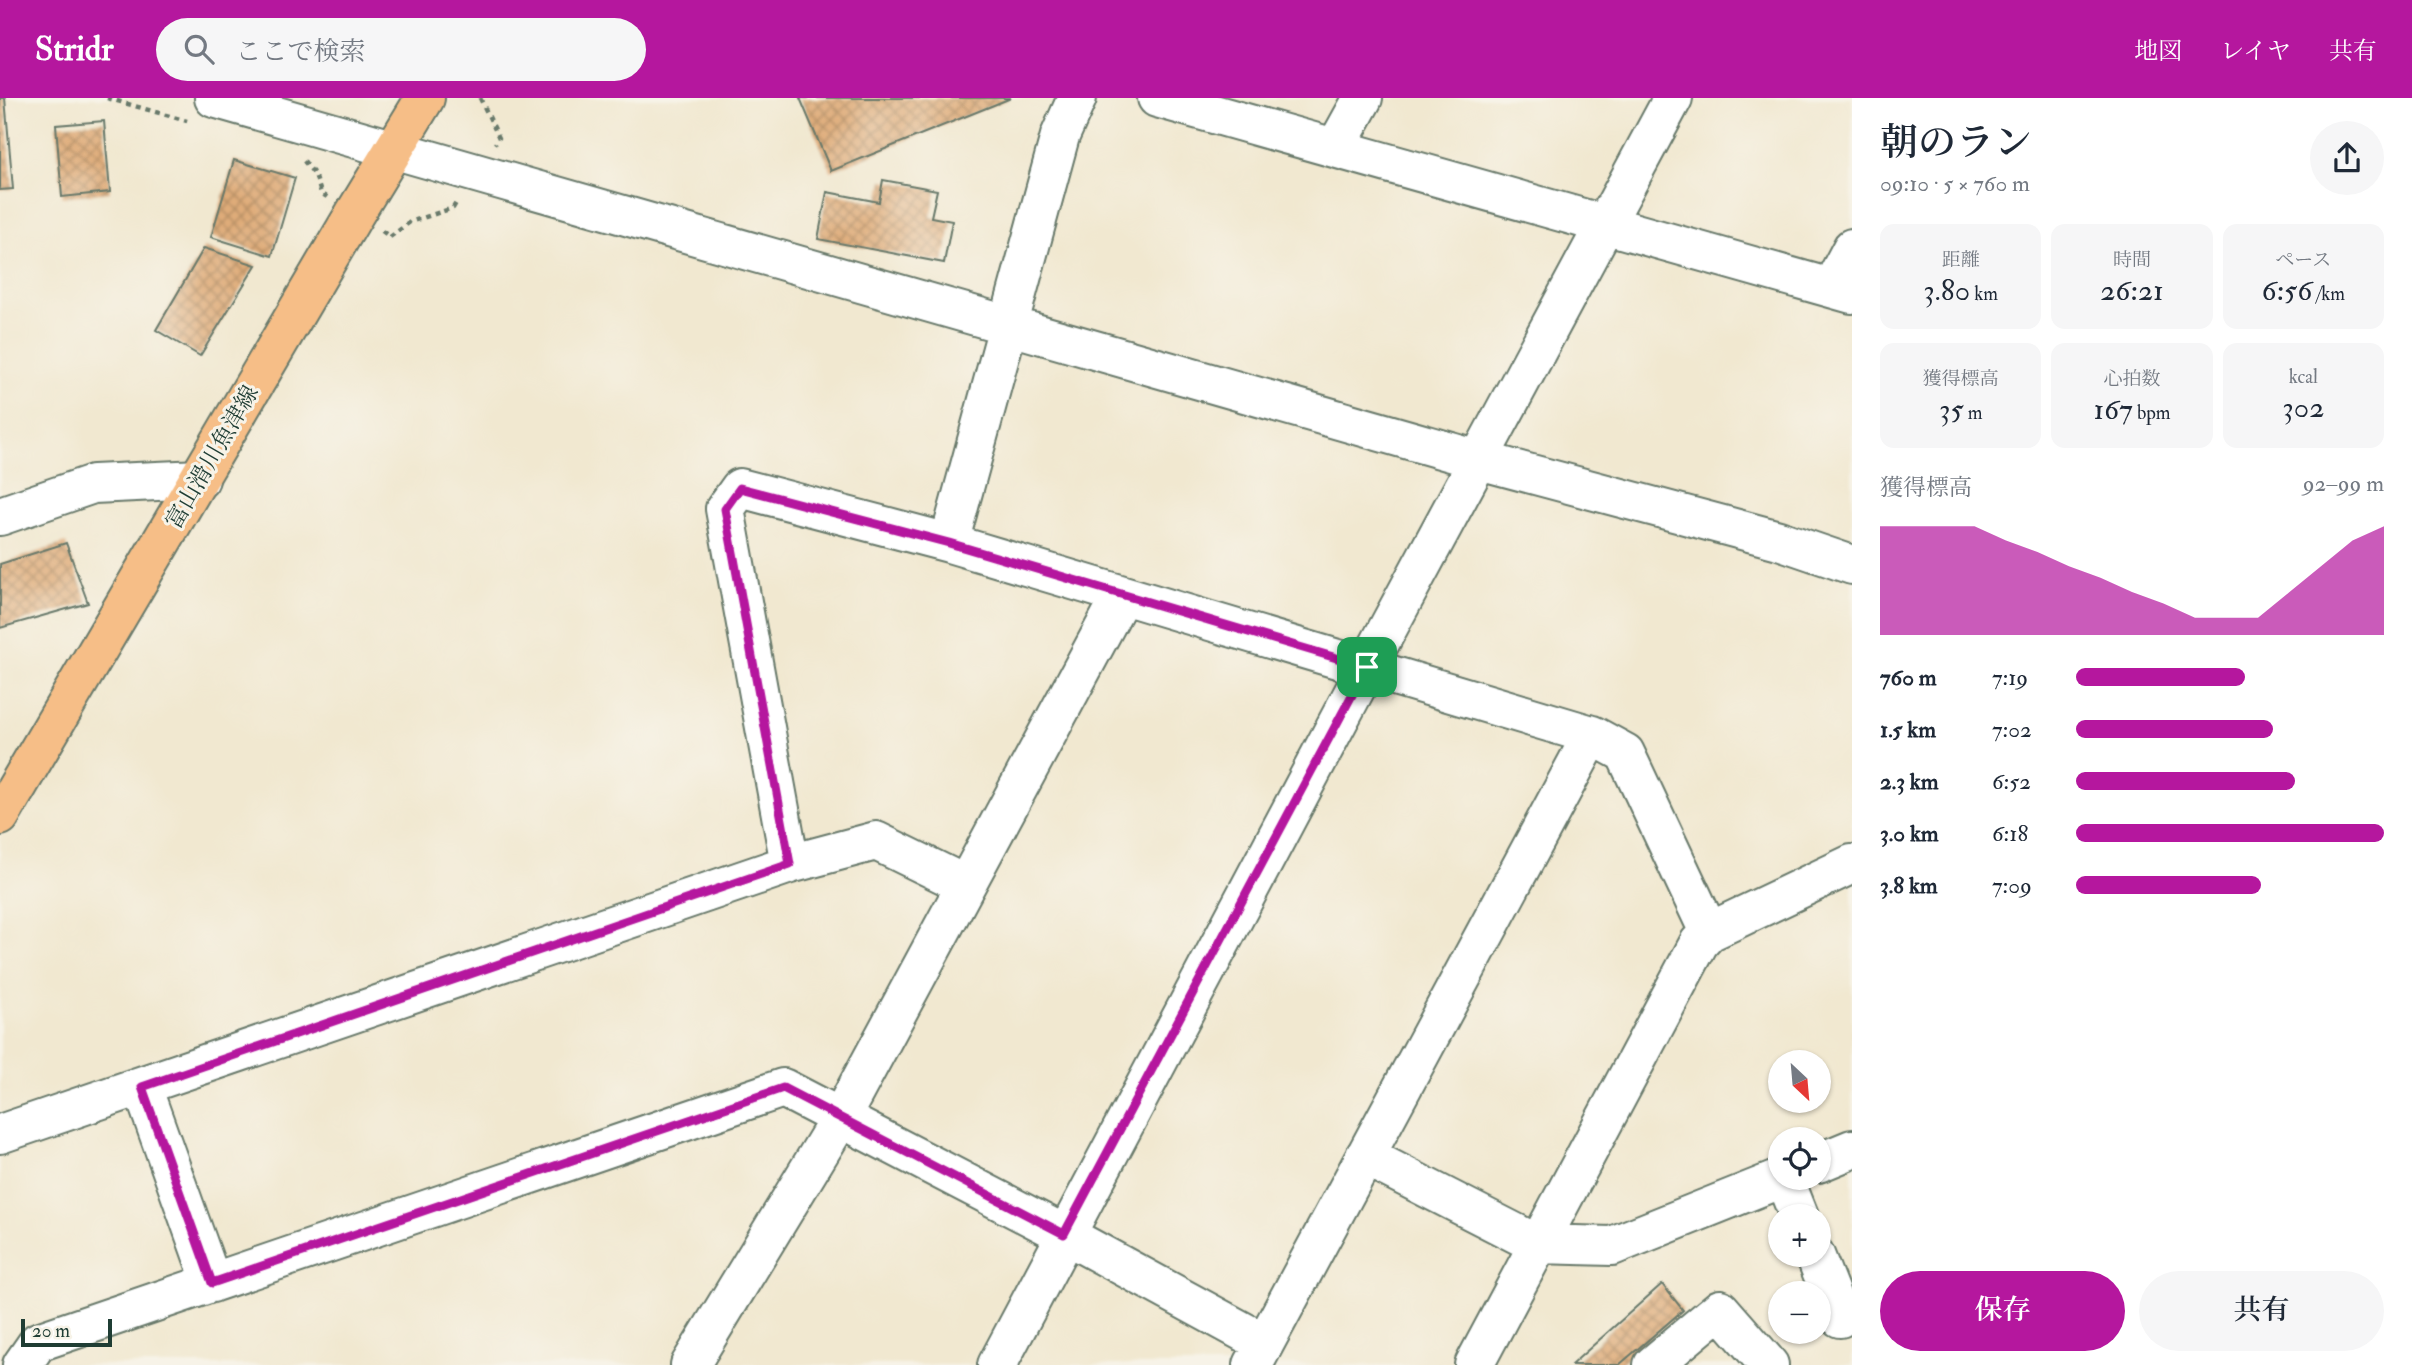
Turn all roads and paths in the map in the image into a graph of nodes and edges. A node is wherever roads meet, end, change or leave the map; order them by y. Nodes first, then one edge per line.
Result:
1 (214, 98) edge
2 (425, 98) edge
3 (481, 98) edge
4 (1077, 98) edge
5 (1157, 98) edge
6 (1363, 98) edge
7 (1673, 98) edge
8 (499, 138) dead end
9 (1336, 147) junction
10 (393, 150) junction
11 (1605, 224) junction
12 (1852, 248) edge
13 (1841, 290) edge
14 (1009, 324) junction
15 (1479, 460) junction
16 (200, 479) junction
17 (0, 516) edge
18 (949, 543) junction
19 (1852, 565) edge
20 (1122, 595) junction
21 (1367, 667) junction
22 (1591, 735) junction
23 (0, 816) edge
24 (790, 864) junction
25 (1852, 864) edge
26 (966, 885) junction
27 (1709, 932) junction
28 (142, 1087) junction
29 (841, 1118) junction
30 (0, 1134) edge
31 (1852, 1149) edge
32 (1365, 1156) junction
33 (1831, 1158) edge
34 (1768, 1184) edge
35 (1064, 1234) junction
36 (1537, 1244) junction
37 (1820, 1267) edge
38 (212, 1283) junction
39 (1840, 1318) dead end
40 (1258, 1354) edge
41 (23, 1365) edge
42 (690, 1365) edge
43 (997, 1365) edge
44 (1474, 1365) edge
45 (1653, 1365) edge
46 (1769, 1365) edge

1 - 10 street
2 - 10 main road, 富山滑川魚津線
3 - 8 path
4 - 14 street
5 - 9 street
6 - 9 street
7 - 11 street
9 - 11 street
10 - 14 street
10 - 16 main road, 富山滑川魚津線
11 - 13 street
11 - 15 street
12 - 13 street
14 - 15 street
14 - 18 street
15 - 19 street
15 - 21 street
16 - 17 street
16 - 23 main road, 富山滑川魚津線
18 - 20 street
18 - 24 street
20 - 21 street
20 - 26 street
21 - 22 street
21 - 35 street
22 - 27 street
22 - 32 street
24 - 26 street
24 - 28 street
25 - 27 street
26 - 29 street
27 - 36 street
28 - 30 street
28 - 38 street
29 - 35 street
29 - 38 street
29 - 42 street
31 - 33 street
32 - 36 street
32 - 40 street
34 - 36 street
35 - 40 street
35 - 43 street
36 - 44 street
37 - 39 street
38 - 41 street
45 - 46 street

